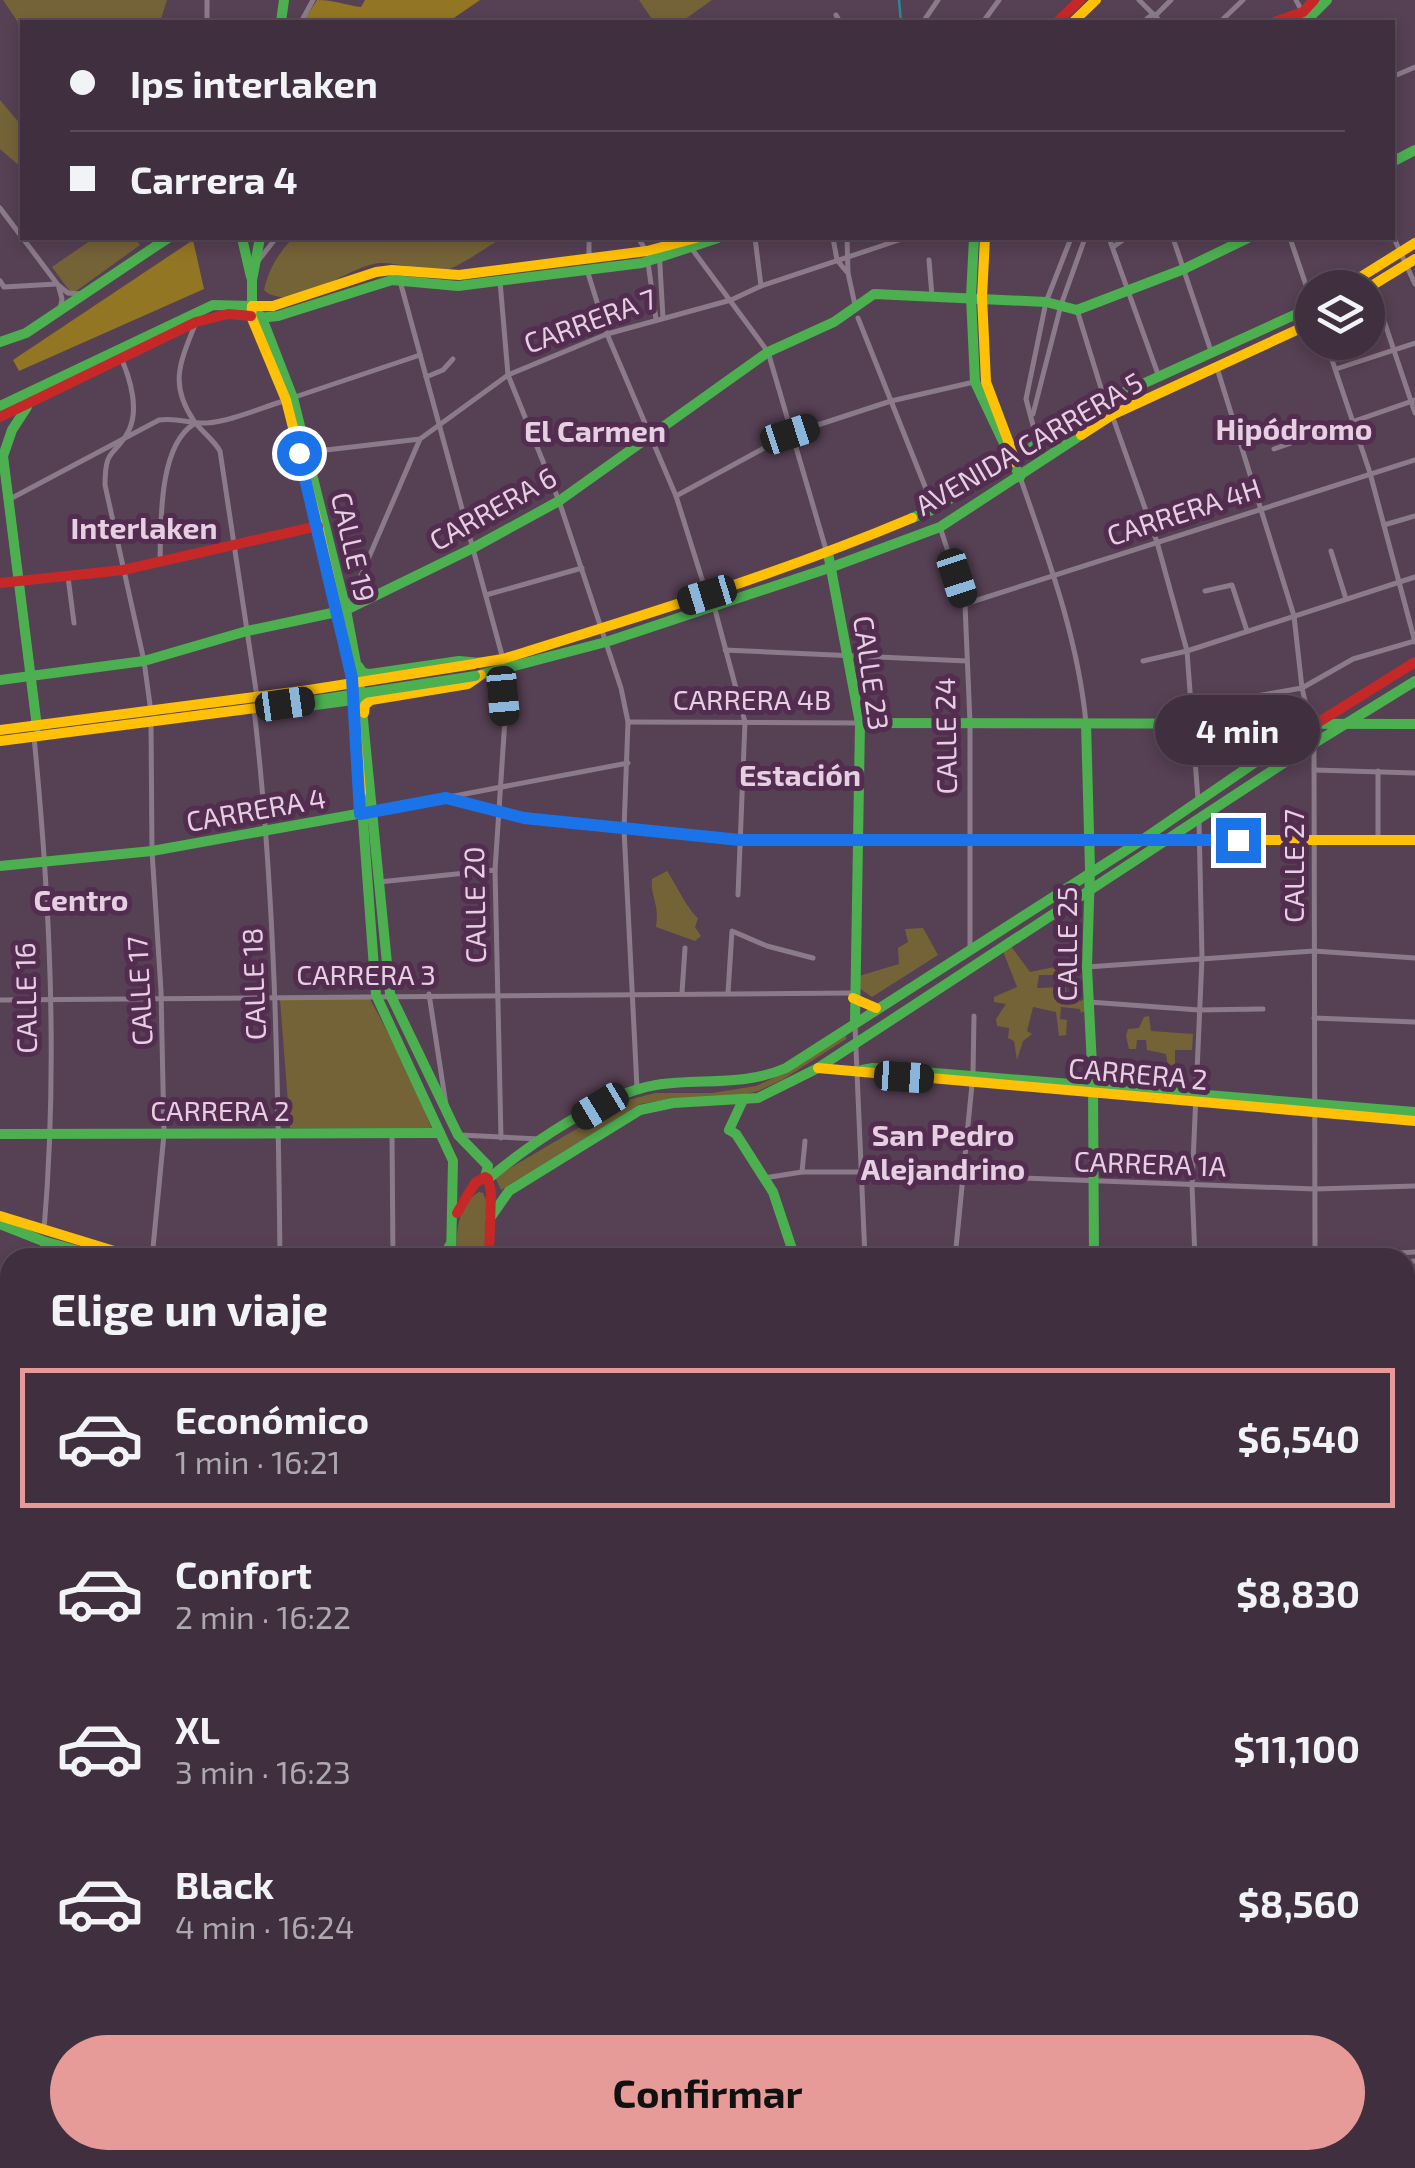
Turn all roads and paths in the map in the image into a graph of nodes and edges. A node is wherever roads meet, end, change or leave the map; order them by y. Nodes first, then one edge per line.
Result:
1 (1080, 0) edge
2 (1096, 0) edge
3 (1139, 0) edge
4 (1171, 0) edge
5 (1242, 0) edge
6 (1296, 0) edge
7 (1314, 0) edge
8 (1328, 0) edge
9 (836, 14) dead end
10 (1154, 15) junction
11 (839, 20) edge
12 (1060, 20) edge
13 (1077, 20) edge
14 (1146, 20) edge
15 (1159, 20) edge
16 (1222, 20) edge
17 (1305, 20) edge
18 (0, 208) edge
19 (20, 235) edge
20 (24, 240) edge
21 (165, 240) edge
22 (242, 240) edge
23 (260, 240) edge
24 (274, 240) edge
25 (588, 240) edge
26 (640, 240) edge
27 (755, 240) edge
28 (833, 240) edge
29 (847, 240) edge
30 (899, 240) edge
31 (974, 240) edge
32 (985, 240) edge
33 (1070, 240) edge
34 (1084, 240) edge
35 (1110, 240) edge
36 (1123, 240) edge
37 (1175, 240) edge
38 (1244, 240) edge
39 (1291, 240) edge
40 (1395, 240) edge
41 (694, 243) edge
42 (1415, 243) edge
43 (1113, 247) junction
44 (1400, 252) junction
45 (654, 255) junction
46 (850, 257) junction
47 (838, 260) junction
48 (929, 260) dead end
49 (588, 262) junction
50 (1410, 262) edge
51 (256, 263) junction
52 (1184, 270) junction
53 (1301, 270) edge
54 (1372, 270) edge
55 (848, 273) junction
56 (250, 277) junction
57 (1385, 277) edge
58 (0, 280) edge
59 (500, 281) junction
60 (57, 284) junction
61 (1415, 284) edge
62 (401, 285) junction
63 (761, 286) junction
64 (1129, 292) junction
65 (81, 294) junction
66 (932, 296) junction
67 (976, 297) junction
68 (732, 300) junction
69 (1046, 302) junction
70 (855, 305) junction
71 (1060, 305) junction
72 (60, 309) junction
73 (1077, 310) junction
74 (255, 313) junction
75 (1295, 313) edge
76 (858, 318) joint
77 (660, 319) junction
78 (196, 322) junction
79 (1385, 326) edge
80 (1295, 330) edge
81 (607, 334) junction
82 (0, 342) edge
83 (1415, 343) edge
84 (1394, 350) junction
85 (768, 352) junction
86 (120, 354) junction
87 (1212, 354) junction
88 (420, 355) junction
89 (452, 359) dead end
90 (1333, 360) edge
91 (1217, 368) junction
92 (1336, 369) junction
93 (508, 375) junction
94 (426, 377) junction
95 (1159, 377) junction
96 (981, 382) junction
97 (290, 399) junction
98 (1413, 401) edge
99 (24, 402) junction
100 (891, 402) junction
101 (1105, 402) junction
102 (0, 406) edge
103 (1415, 413) edge
104 (1112, 415) junction
105 (1032, 416) junction
106 (0, 418) edge
107 (1354, 422) junction
108 (196, 423) junction
109 (439, 425) junction
110 (790, 434) junction
111 (652, 436) junction
112 (420, 439) junction
113 (2, 441) edge
114 (119, 442) junction
115 (1042, 442) junction
116 (1274, 449) dead end
117 (303, 452) junction
118 (1415, 460) edge
119 (1013, 462) junction
120 (1370, 473) junction
121 (1020, 477) junction
122 (676, 496) junction
123 (7, 500) junction
124 (559, 501) junction
125 (1262, 508) junction
126 (934, 509) junction
127 (1415, 516) edge
128 (113, 520) junction
129 (84, 525) dead end
130 (1384, 525) junction
131 (318, 526) junction
132 (940, 527) junction
133 (1157, 542) junction
134 (234, 544) junction
135 (473, 548) junction
136 (1331, 551) dead end
137 (828, 553) junction
138 (160, 562) junction
139 (832, 567) junction
140 (582, 568) junction
141 (123, 570) junction
142 (1055, 576) junction
143 (68, 577) junction
144 (1415, 577) edge
145 (18, 581) junction
146 (0, 582) edge
147 (1400, 582) junction
148 (1205, 590) dead end
149 (486, 595) junction
150 (707, 595) junction
151 (1346, 599) junction
152 (965, 604) junction
153 (714, 606) junction
154 (342, 611) junction
155 (1294, 616) junction
156 (74, 623) dead end
157 (602, 629) junction
158 (248, 631) junction
159 (1247, 631) junction
160 (606, 642) junction
161 (1415, 642) edge
162 (726, 650) junction
163 (1187, 650) junction
164 (849, 656) junction
165 (503, 659) junction
166 (144, 661) junction
167 (967, 661) junction
168 (1143, 661) dead end
169 (1415, 662) edge
170 (478, 669) junction
171 (499, 672) junction
172 (31, 676) junction
173 (0, 680) edge
174 (1415, 681) edge
175 (1302, 688) junction
176 (1246, 698) dead end
177 (353, 700) junction
178 (257, 705) junction
179 (151, 717) junction
180 (628, 722) junction
181 (745, 722) junction
182 (860, 723) junction
183 (970, 723) junction
184 (1086, 723) junction
185 (1194, 724) junction
186 (1312, 724) junction
187 (1348, 724) junction
188 (1415, 724) edge
189 (0, 730) edge
190 (35, 732) junction
191 (0, 741) edge
192 (1314, 744) junction
193 (628, 763) junction
194 (1314, 770) junction
195 (1378, 771) junction
196 (1415, 772) edge
197 (499, 788) junction
198 (446, 798) junction
199 (1198, 800) junction
200 (366, 811) junction
201 (498, 812) junction
202 (1198, 820) junction
203 (624, 829) junction
204 (267, 830) junction
205 (1168, 839) junction
206 (740, 840) junction
207 (1200, 840) junction
208 (1314, 840) junction
209 (1378, 840) junction
210 (1415, 840) edge
211 (856, 841) junction
212 (969, 842) junction
213 (1090, 842) junction
214 (1139, 842) junction
215 (152, 851) junction
216 (46, 862) junction
217 (0, 866) edge
218 (495, 870) junction
219 (1090, 873) junction
220 (380, 882) junction
221 (1088, 893) junction
222 (738, 896) dead end
223 (685, 948) dead end
224 (970, 948) junction
225 (1314, 951) junction
226 (813, 958) dead end
227 (1202, 958) junction
228 (1415, 958) edge
229 (1087, 966) junction
230 (632, 992) junction
231 (682, 993) junction
232 (728, 993) junction
233 (390, 994) junction
234 (430, 994) junction
235 (500, 994) junction
236 (275, 995) junction
237 (376, 995) junction
238 (853, 996) junction
239 (161, 998) junction
240 (48, 999) junction
241 (0, 1000) edge
242 (1089, 1002) junction
243 (876, 1008) junction
244 (1263, 1009) dead end
245 (1200, 1010) junction
246 (974, 1016) dead end
247 (1314, 1018) junction
248 (854, 1021) junction
249 (1415, 1022) edge
250 (857, 1040) junction
251 (818, 1068) junction
252 (858, 1072) junction
253 (972, 1078) junction
254 (638, 1088) junction
255 (1093, 1088) junction
256 (438, 1095) junction
257 (1198, 1097) junction
258 (743, 1100) junction
259 (426, 1102) junction
260 (1314, 1108) junction
261 (1415, 1112) edge
262 (447, 1113) junction
263 (1378, 1114) junction
264 (1415, 1121) edge
265 (440, 1133) junction
266 (0, 1134) edge
267 (52, 1134) junction
268 (164, 1134) junction
269 (279, 1134) junction
270 (392, 1134) junction
271 (458, 1135) junction
272 (501, 1138) junction
273 (548, 1139) junction
274 (805, 1140) dead end
275 (802, 1172) junction
276 (862, 1172) junction
277 (490, 1175) junction
278 (963, 1177) junction
279 (764, 1178) junction
280 (1094, 1182) junction
281 (1192, 1186) junction
282 (1415, 1186) edge
283 (1315, 1189) junction
284 (0, 1216) edge
285 (490, 1218) junction
286 (454, 1220) junction
287 (0, 1224) edge
288 (43, 1236) junction
289 (450, 1245) junction
290 (42, 1248) edge
291 (77, 1248) edge
292 (94, 1248) edge
293 (153, 1248) edge
294 (280, 1248) edge
295 (394, 1248) edge
296 (448, 1248) edge
297 (450, 1248) edge
298 (489, 1248) edge
299 (792, 1248) edge
300 (865, 1248) edge
301 (957, 1248) edge
302 (1094, 1248) edge
303 (1195, 1248) edge
304 (1318, 1248) edge

1 - 12 main road
2 - 13 main road
3 - 10 street
4 - 10 street
5 - 16 street
6 - 17 street
7 - 17 main road
8 - 17 main road
9 - 11 street
10 - 14 street
10 - 15 street
18 - 19 street
20 - 60 street
21 - 65 main road
22 - 56 main road
23 - 51 main road
24 - 51 street
25 - 49 street
26 - 45 street
27 - 63 street
28 - 47 street
29 - 46 street
30 - 46 street, CARRERA 7
31 - 67 main road
32 - 67 main road
33 - 69 street
34 - 71 street
35 - 43 street
36 - 43 street
37 - 52 street
38 - 52 main road
39 - 53 street
40 - 44 street
41 - 45 main road
41 - 68 street, CALLE 23
42 - 44 main road
43 - 64 street
44 - 50 street
44 - 54 main road
45 - 49 main road
45 - 77 street
45 - 77 street
46 - 47 street, CARRERA 7
46 - 55 street
47 - 55 street
47 - 63 street, CARRERA 7
48 - 66 street
49 - 59 main road
49 - 74 main road
49 - 81 street
50 - 57 main road
50 - 61 street
51 - 56 main road
52 - 64 main road
52 - 87 street
55 - 70 street
56 - 74 main road, CALLE 19
58 - 60 street
59 - 62 main road
59 - 93 street
60 - 65 street
60 - 72 street
62 - 74 main road
62 - 88 street
63 - 68 street, CARRERA 7
64 - 73 main road
64 - 95 street
65 - 72 main road
66 - 67 main road, CARRERA 6
66 - 70 main road, CARRERA 6
67 - 69 main road, CARRERA 6
67 - 96 main road, CALLE 25
68 - 77 street, CARRERA 7
68 - 85 street, CALLE 23
69 - 71 main road, CARRERA 6
69 - 105 street
70 - 76 main road
70 - 85 main road, CARRERA 6
71 - 73 main road, CARRERA 6
71 - 105 street
72 - 82 main road
73 - 101 street
74 - 78 main road
74 - 86 main road
74 - 97 main road, CALLE 19
75 - 87 main road, AVENIDA CARRERA 5
76 - 100 street
77 - 81 street, CARRERA 7
78 - 86 main road
78 - 108 street, CALLE 18
79 - 84 street
80 - 91 main road, AVENIDA CARRERA 5
81 - 93 street, CARRERA 7
81 - 111 street
83 - 84 street
84 - 92 street
84 - 98 street
85 - 110 street, CALLE 23
85 - 111 main road, CARRERA 6
86 - 99 main road
86 - 114 street, CALLE 17
87 - 95 main road, AVENIDA CARRERA 5
88 - 94 street
88 - 97 street
89 - 94 street
90 - 92 street
91 - 104 main road, AVENIDA CARRERA 5
91 - 125 street, CALLE 27
92 - 107 street
93 - 109 street, CARRERA 7
93 - 124 street
94 - 109 street
95 - 101 main road, AVENIDA CARRERA 5
96 - 100 street
96 - 119 main road, CALLE 25
97 - 108 street
97 - 117 main road, CALLE 19
98 - 103 street
98 - 107 street
99 - 102 main road
99 - 106 main road
99 - 113 main road, CALLE 16
100 - 110 street
100 - 126 street
101 - 115 main road, AVENIDA CARRERA 5
104 - 121 main road, AVENIDA CARRERA 5
104 - 133 street
105 - 115 street
107 - 116 street
107 - 120 street
108 - 114 street
108 - 134 street, CALLE 18
108 - 138 street
109 - 112 street, CARRERA 7
109 - 135 street
110 - 122 street
110 - 137 street, CALLE 23
111 - 122 street
111 - 124 main road, CARRERA 6
112 - 117 street, CARRERA 7
112 - 154 street
113 - 123 main road, CALLE 16
114 - 123 street
114 - 128 street, CALLE 17
115 - 119 main road, AVENIDA CARRERA 5
117 - 131 main road, CALLE 19
117 - 154 main road, CALLE 19
118 - 120 street, CARRERA 4H
119 - 121 main road, CALLE 25
119 - 126 main road, AVENIDA CARRERA 5
120 - 125 street, CARRERA 4H
120 - 130 street
121 - 132 main road, AVENIDA CARRERA 5
121 - 142 street, CALLE 25
122 - 150 street
123 - 145 main road, CALLE 16
124 - 135 main road, CARRERA 6
124 - 140 street
125 - 133 street, CARRERA 4H
125 - 155 street, CALLE 27
126 - 137 main road, AVENIDA CARRERA 5
127 - 130 street
128 - 129 street
128 - 141 street, CALLE 17
130 - 147 street
131 - 134 main road
131 - 154 main road, CALLE 19
132 - 139 main road, AVENIDA CARRERA 5
132 - 152 street, CALLE 24
133 - 142 street, CARRERA 4H
133 - 163 street
134 - 138 main road
134 - 158 street, CALLE 18
135 - 149 street
135 - 154 main road, CARRERA 6
136 - 151 street
137 - 139 main road, CALLE 23
137 - 150 main road, AVENIDA CARRERA 5
138 - 141 main road
139 - 153 main road, AVENIDA CARRERA 5
139 - 164 main road, CALLE 23
140 - 149 street
140 - 157 street
141 - 143 main road
141 - 166 street, CALLE 17
142 - 152 street, CARRERA 4H
142 - 184 street, CALLE 25
143 - 145 main road
143 - 156 street
144 - 147 street
145 - 146 main road
145 - 172 main road, CALLE 16
147 - 151 street
147 - 161 street
148 - 159 street
149 - 165 street
150 - 157 main road, AVENIDA CARRERA 5
151 - 155 street
152 - 167 street, CALLE 24
153 - 160 main road, AVENIDA CARRERA 5
153 - 162 street
154 - 158 main road, CARRERA 6
154 - 170 main road
154 - 177 main road, CALLE 19
154 - 200 main road, CALLE 19
155 - 159 street
155 - 175 street, CALLE 27
157 - 160 street
157 - 165 main road, AVENIDA CARRERA 5
158 - 166 main road, CARRERA 6
158 - 178 street, CALLE 18
159 - 163 street
160 - 171 main road, AVENIDA CARRERA 5
160 - 180 street
161 - 175 street
162 - 164 street
162 - 181 street
163 - 168 street
163 - 185 street
164 - 167 street
164 - 182 main road, CALLE 23
165 - 170 main road, AVENIDA CARRERA 5
166 - 172 main road, CARRERA 6
166 - 179 street, CALLE 17
167 - 183 street, CALLE 24
169 - 186 main road
170 - 171 main road, AVENIDA CARRERA 5
170 - 178 main road, AVENIDA CARRERA 5, bridge
170 - 200 main road
171 - 197 street, CALLE 20
172 - 173 main road, CARRERA 6
172 - 190 main road, CALLE 16
174 - 187 main road
175 - 176 street
175 - 186 street, CALLE 27
177 - 178 main road
177 - 200 main road, CALLE 19
178 - 179 main road, AVENIDA CARRERA 5
178 - 204 street, CALLE 18
179 - 190 main road, AVENIDA CARRERA 5
179 - 215 street, CALLE 17
180 - 181 street, CARRERA 4B
180 - 193 street
181 - 182 street, CARRERA 4B
181 - 206 street
182 - 183 main road, CARRERA 4B
182 - 211 main road, CALLE 23
183 - 184 main road, CARRERA 4B
183 - 212 street, CALLE 24
184 - 185 main road, CARRERA 4B
184 - 213 main road, CALLE 25
185 - 186 main road, CARRERA 4B
185 - 199 street
186 - 187 main road, CARRERA 4B
186 - 192 street, CALLE 27
186 - 199 main road
187 - 188 main road, CARRERA 4B
187 - 192 main road
189 - 190 main road, AVENIDA CARRERA 5
190 - 191 main road, AVENIDA CARRERA 5
190 - 216 street, CALLE 16
192 - 194 street, CALLE 27
192 - 202 main road
193 - 197 street
193 - 203 street
194 - 195 street
194 - 208 street, CALLE 27
195 - 196 street
195 - 209 street
197 - 198 street
197 - 201 street, CALLE 20
198 - 200 main road, CARRERA 4
198 - 201 main road, CARRERA 4
199 - 214 main road
200 - 204 main road, CARRERA 4
200 - 220 main road, CALLE 19
200 - 237 main road, CALLE 19
201 - 203 main road, CARRERA 4
201 - 218 street, CALLE 20
202 - 205 main road
202 - 207 street
203 - 206 main road, CARRERA 4
203 - 230 street
204 - 215 main road, CARRERA 4
204 - 236 street, CALLE 18
205 - 207 main road, CARRERA 4
205 - 214 main road, CARRERA 4
205 - 221 main road
206 - 211 main road, CARRERA 4
206 - 222 street
207 - 208 main road, CARRERA 4
207 - 227 street
208 - 209 main road, CARRERA 4
208 - 225 street, CALLE 27
209 - 210 main road, CARRERA 4
211 - 212 main road, CARRERA 4
211 - 238 main road, CALLE 23
212 - 213 main road, CARRERA 4
212 - 224 street, CALLE 24
213 - 214 main road, CARRERA 4
213 - 219 main road, CALLE 25
214 - 219 main road
215 - 216 main road, CARRERA 4
215 - 239 street, CALLE 17
216 - 217 main road, CARRERA 4
216 - 240 street, CALLE 16
218 - 220 street
218 - 235 street, CALLE 20
219 - 221 main road, CALLE 25
219 - 224 main road
220 - 233 main road, CALLE 19
221 - 229 main road, CALLE 25
221 - 250 main road
223 - 231 street
224 - 243 main road
225 - 227 street
225 - 228 street
225 - 247 street, CALLE 27
226 - 232 street
227 - 229 street
227 - 245 street
229 - 242 main road, CALLE 25
230 - 231 street, CARRERA 3
230 - 235 street, CARRERA 3
230 - 254 street
231 - 232 street, CARRERA 3
232 - 238 street, CARRERA 3
233 - 234 street, CARRERA 3
233 - 237 street, CARRERA 3
233 - 256 main road, CALLE 19
234 - 235 street, CARRERA 3
234 - 262 street
235 - 272 street, CALLE 20
236 - 237 street, CARRERA 3
236 - 239 street, CARRERA 3
236 - 269 street, CALLE 18
237 - 259 main road, CALLE 19
238 - 243 main road
238 - 248 main road, CALLE 23
239 - 240 street, CARRERA 3
239 - 268 street, CALLE 17
240 - 241 street, CARRERA 3
240 - 267 street, CALLE 16
242 - 245 street
242 - 255 main road, CALLE 25
243 - 248 main road
244 - 245 street
245 - 257 street
246 - 253 street
247 - 249 street
247 - 260 street, CALLE 27
248 - 250 street, CALLE 23
248 - 254 main road
250 - 251 main road
250 - 252 street, CALLE 23
251 - 252 main road, CARRERA 2
251 - 258 main road
252 - 253 main road, CARRERA 2
252 - 276 street, CALLE 23
253 - 255 main road, CARRERA 2
253 - 278 street
254 - 273 main road
255 - 257 main road, CARRERA 2
255 - 280 main road, CALLE 25
256 - 259 main road
256 - 262 main road, CALLE 19
257 - 260 main road, CARRERA 2
257 - 281 street
258 - 279 main road
258 - 285 main road
259 - 265 main road, CALLE 19
260 - 263 main road, CARRERA 2
260 - 283 street, CALLE 27
261 - 263 main road, CARRERA 2
262 - 265 main road
262 - 271 main road, CALLE 19
263 - 264 main road, CARRERA 2
265 - 270 main road, CARRERA 2
265 - 286 main road, CALLE 19
266 - 267 main road, CARRERA 2
267 - 268 main road, CARRERA 2
267 - 288 street, CALLE 16
268 - 269 main road, CARRERA 2
268 - 293 street, CALLE 17
269 - 270 main road, CARRERA 2
269 - 294 street, CALLE 18
270 - 295 street
271 - 272 street
271 - 277 main road, CALLE 19
272 - 273 street
273 - 277 main road
274 - 275 street
275 - 276 street, CARRERA 1A
275 - 279 street, CARRERA 1A
276 - 278 street, CARRERA 1A
276 - 300 street, CALLE 23
277 - 285 main road
277 - 286 main road
278 - 280 street, CARRERA 1A
278 - 301 street
279 - 299 main road
280 - 281 street, CARRERA 1A
280 - 302 main road, CALLE 25
281 - 283 street, CARRERA 1A
281 - 303 street
282 - 283 street, CARRERA 1A
283 - 304 street, CALLE 27
284 - 288 main road
285 - 298 main road
286 - 289 main road, CALLE 19
287 - 288 main road
288 - 290 street, CALLE 16
288 - 291 main road
288 - 292 main road
289 - 296 main road
289 - 297 main road, CALLE 19

